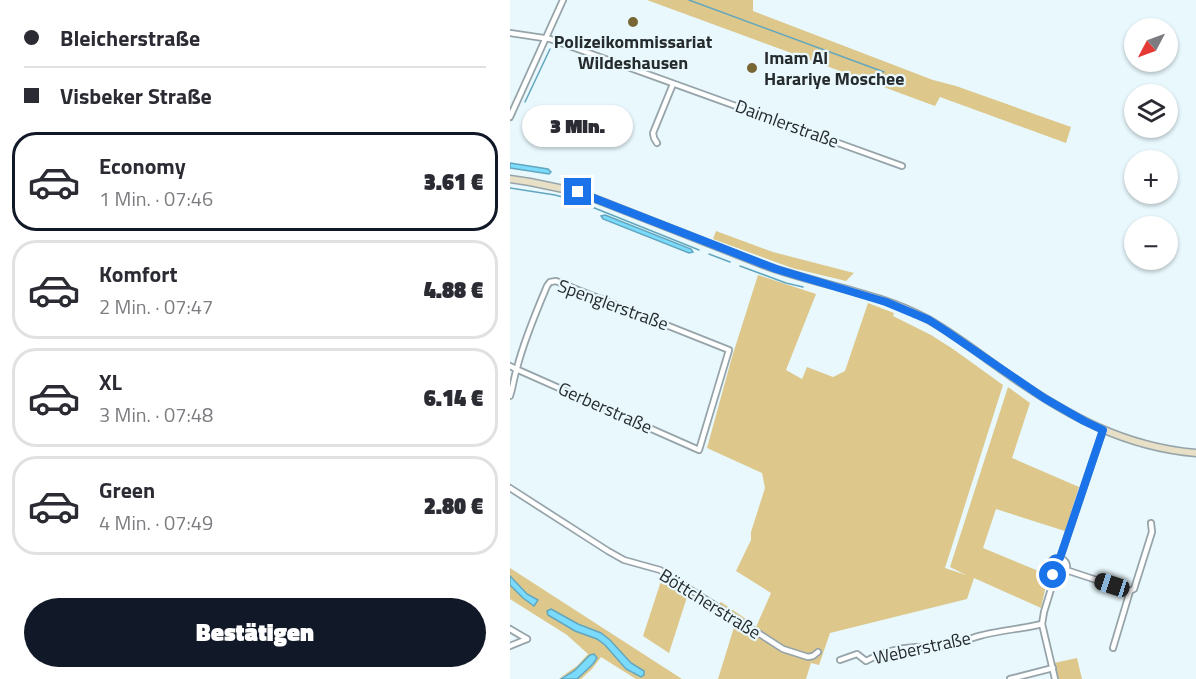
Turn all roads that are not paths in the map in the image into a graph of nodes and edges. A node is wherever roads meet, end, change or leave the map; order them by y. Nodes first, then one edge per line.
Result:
1 (562, 0) edge
2 (510, 33) edge
3 (546, 38) junction
4 (673, 84) junction
5 (510, 117) edge
6 (657, 143) dead end
7 (902, 166) dead end
8 (510, 179) edge
9 (510, 366) edge
10 (516, 369) junction
11 (510, 396) edge
12 (1103, 430) junction
13 (699, 450) joint
14 (1196, 453) edge
15 (510, 488) edge
16 (1151, 523) dead end
17 (1060, 558) junction
18 (1066, 570) junction
19 (1055, 576) junction
20 (1130, 591) junction
21 (1042, 624) junction
22 (510, 629) edge
23 (510, 646) edge
24 (1113, 648) dead end
25 (818, 652) dead end
26 (840, 660) dead end
27 (1053, 668) junction
28 (1010, 679) edge
29 (1055, 679) edge

1 - 3 street
2 - 3 street, Daimlerstraße
3 - 4 street, Daimlerstraße
3 - 5 street
4 - 6 street
4 - 7 street, Daimlerstraße
8 - 12 main road
9 - 10 street, Gerberstraße
10 - 11 street
10 - 13 street, Gerberstraße
10 - 13 street, Spenglerstraße
12 - 14 main road
12 - 17 street
15 - 25 street, Böttcherstraße
16 - 20 street
17 - 18 street
17 - 19 street
18 - 19 street
18 - 20 street
19 - 21 street
20 - 24 street
21 - 26 street, Weberstraße
21 - 27 street
22 - 23 street
27 - 28 street
27 - 29 street

